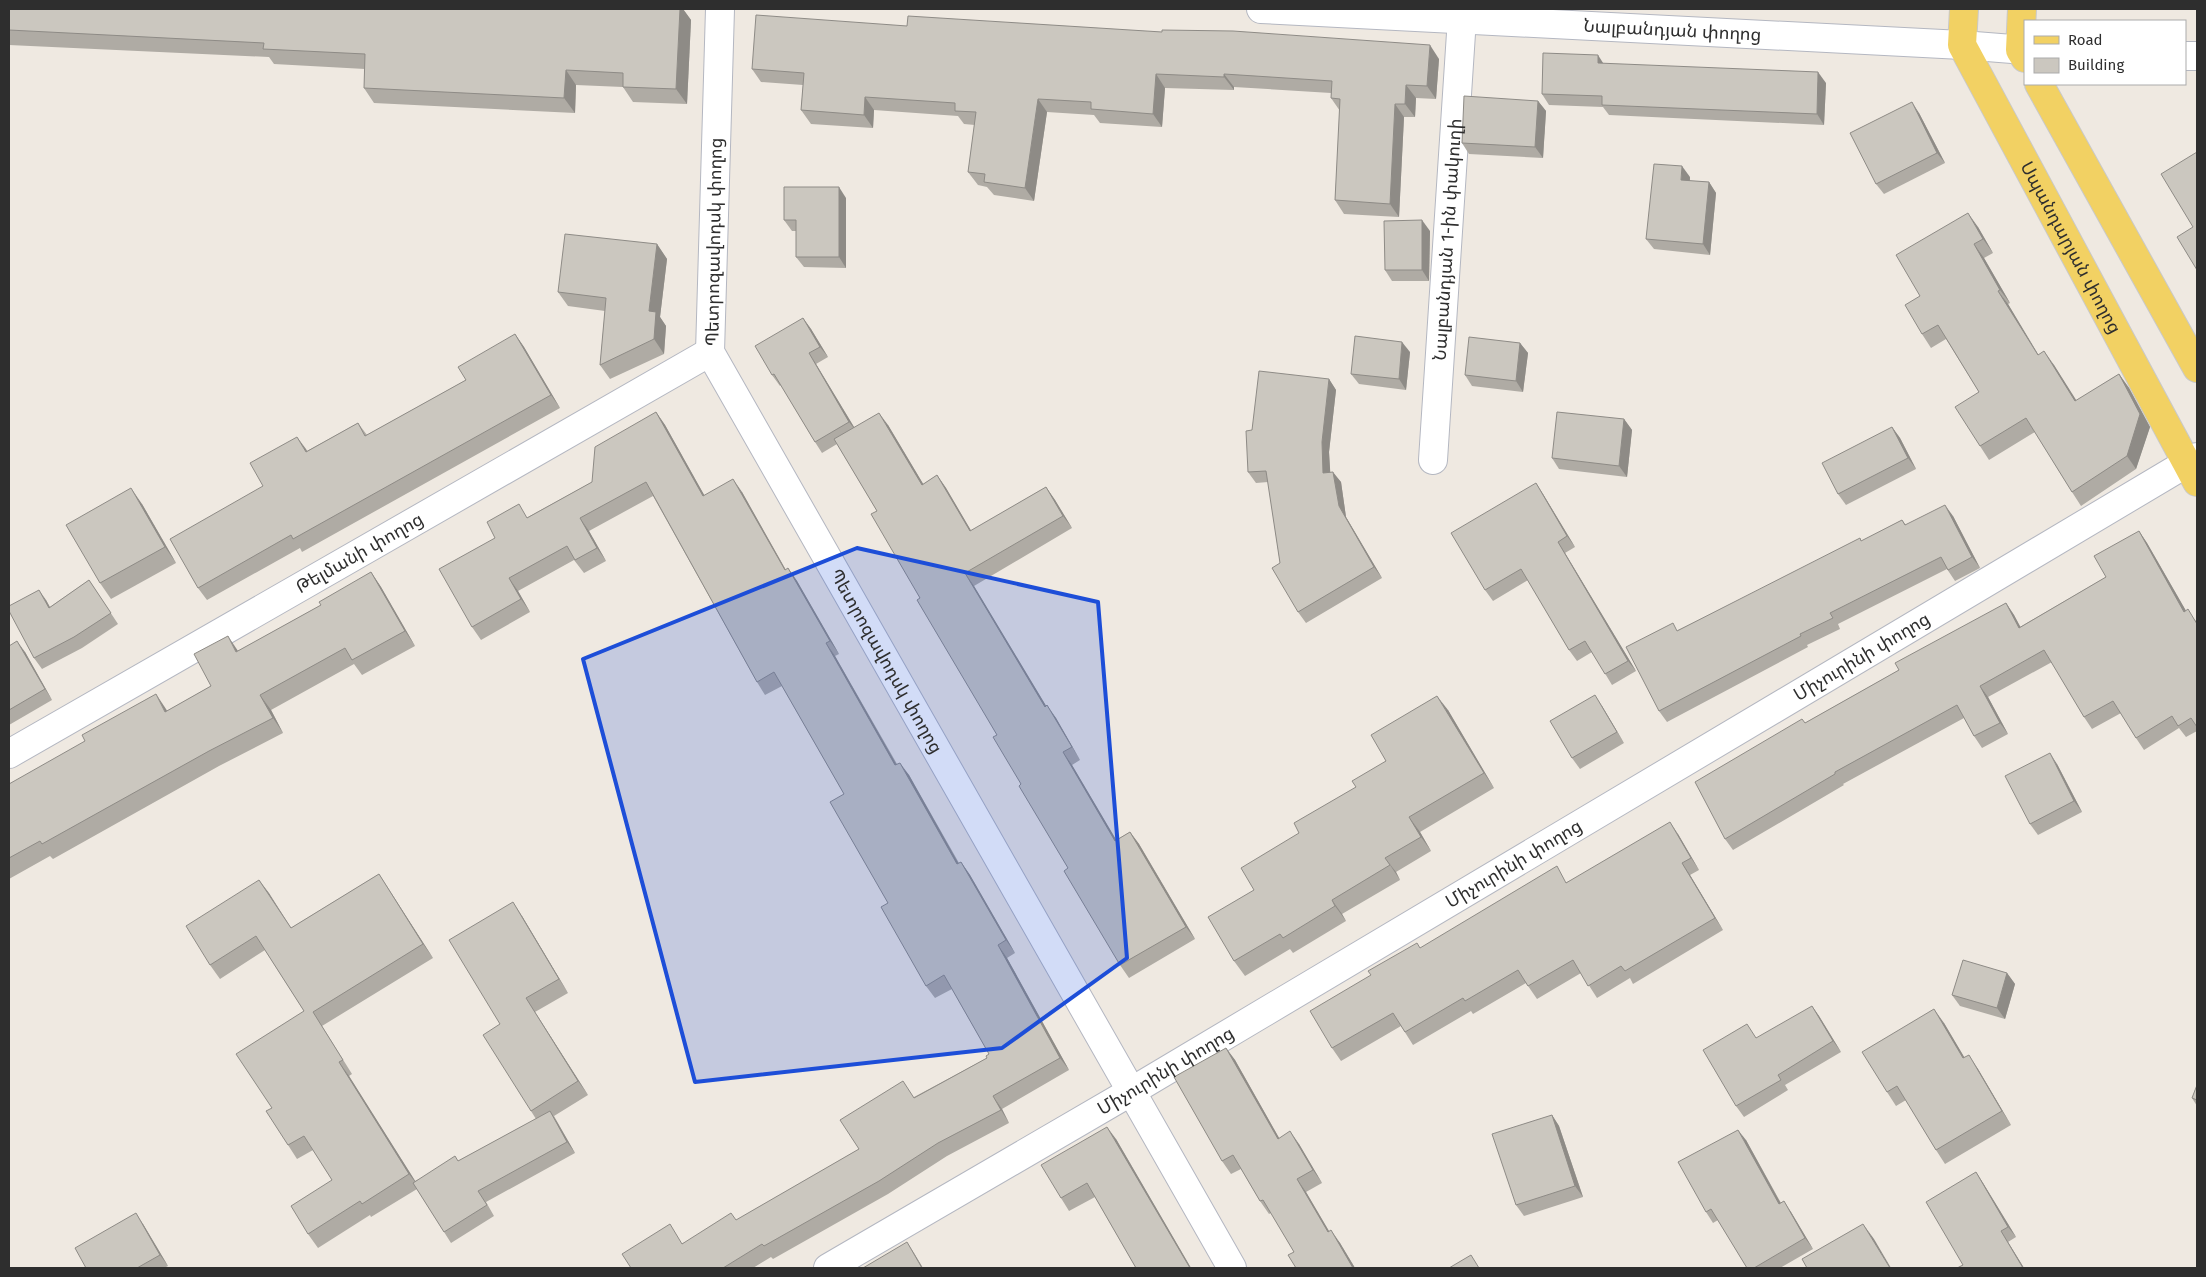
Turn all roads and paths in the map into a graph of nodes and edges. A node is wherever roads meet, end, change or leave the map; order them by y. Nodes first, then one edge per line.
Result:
1 (720, 9) edge
2 (1261, 9) edge
3 (1964, 9) edge
4 (2022, 9) edge
5 (1462, 18) junction
6 (1962, 45) junction
7 (2023, 53) edge
8 (2040, 85) edge
9 (710, 352) junction
10 (2197, 368) edge
11 (1433, 460) dead end
12 (2194, 468) edge
13 (9, 754) edge
14 (1132, 1092) junction
15 (828, 1268) edge
16 (1232, 1268) edge

1 - 9 street, Պետրոզավոդսկ փողոց
2 - 5 street, Նալբանդյան փողոց
3 - 6 main road
4 - 7 main road
5 - 6 street, Նալբանդյան փողոց
5 - 11 street, Նալբանդյան 1-ին փակուղի
6 - 7 street, Նալբանդյան փողոց
6 - 12 main road, Սպանդարյան փողոց
8 - 10 main road
9 - 13 street, Թելմանի փողոց
9 - 14 street, Պետրոզավոդսկ փողոց
12 - 14 street, Միչուրինի փողոց
14 - 15 street, Միչուրինի փողոց
14 - 16 street, Պետրոզավոդսկ փողոց

